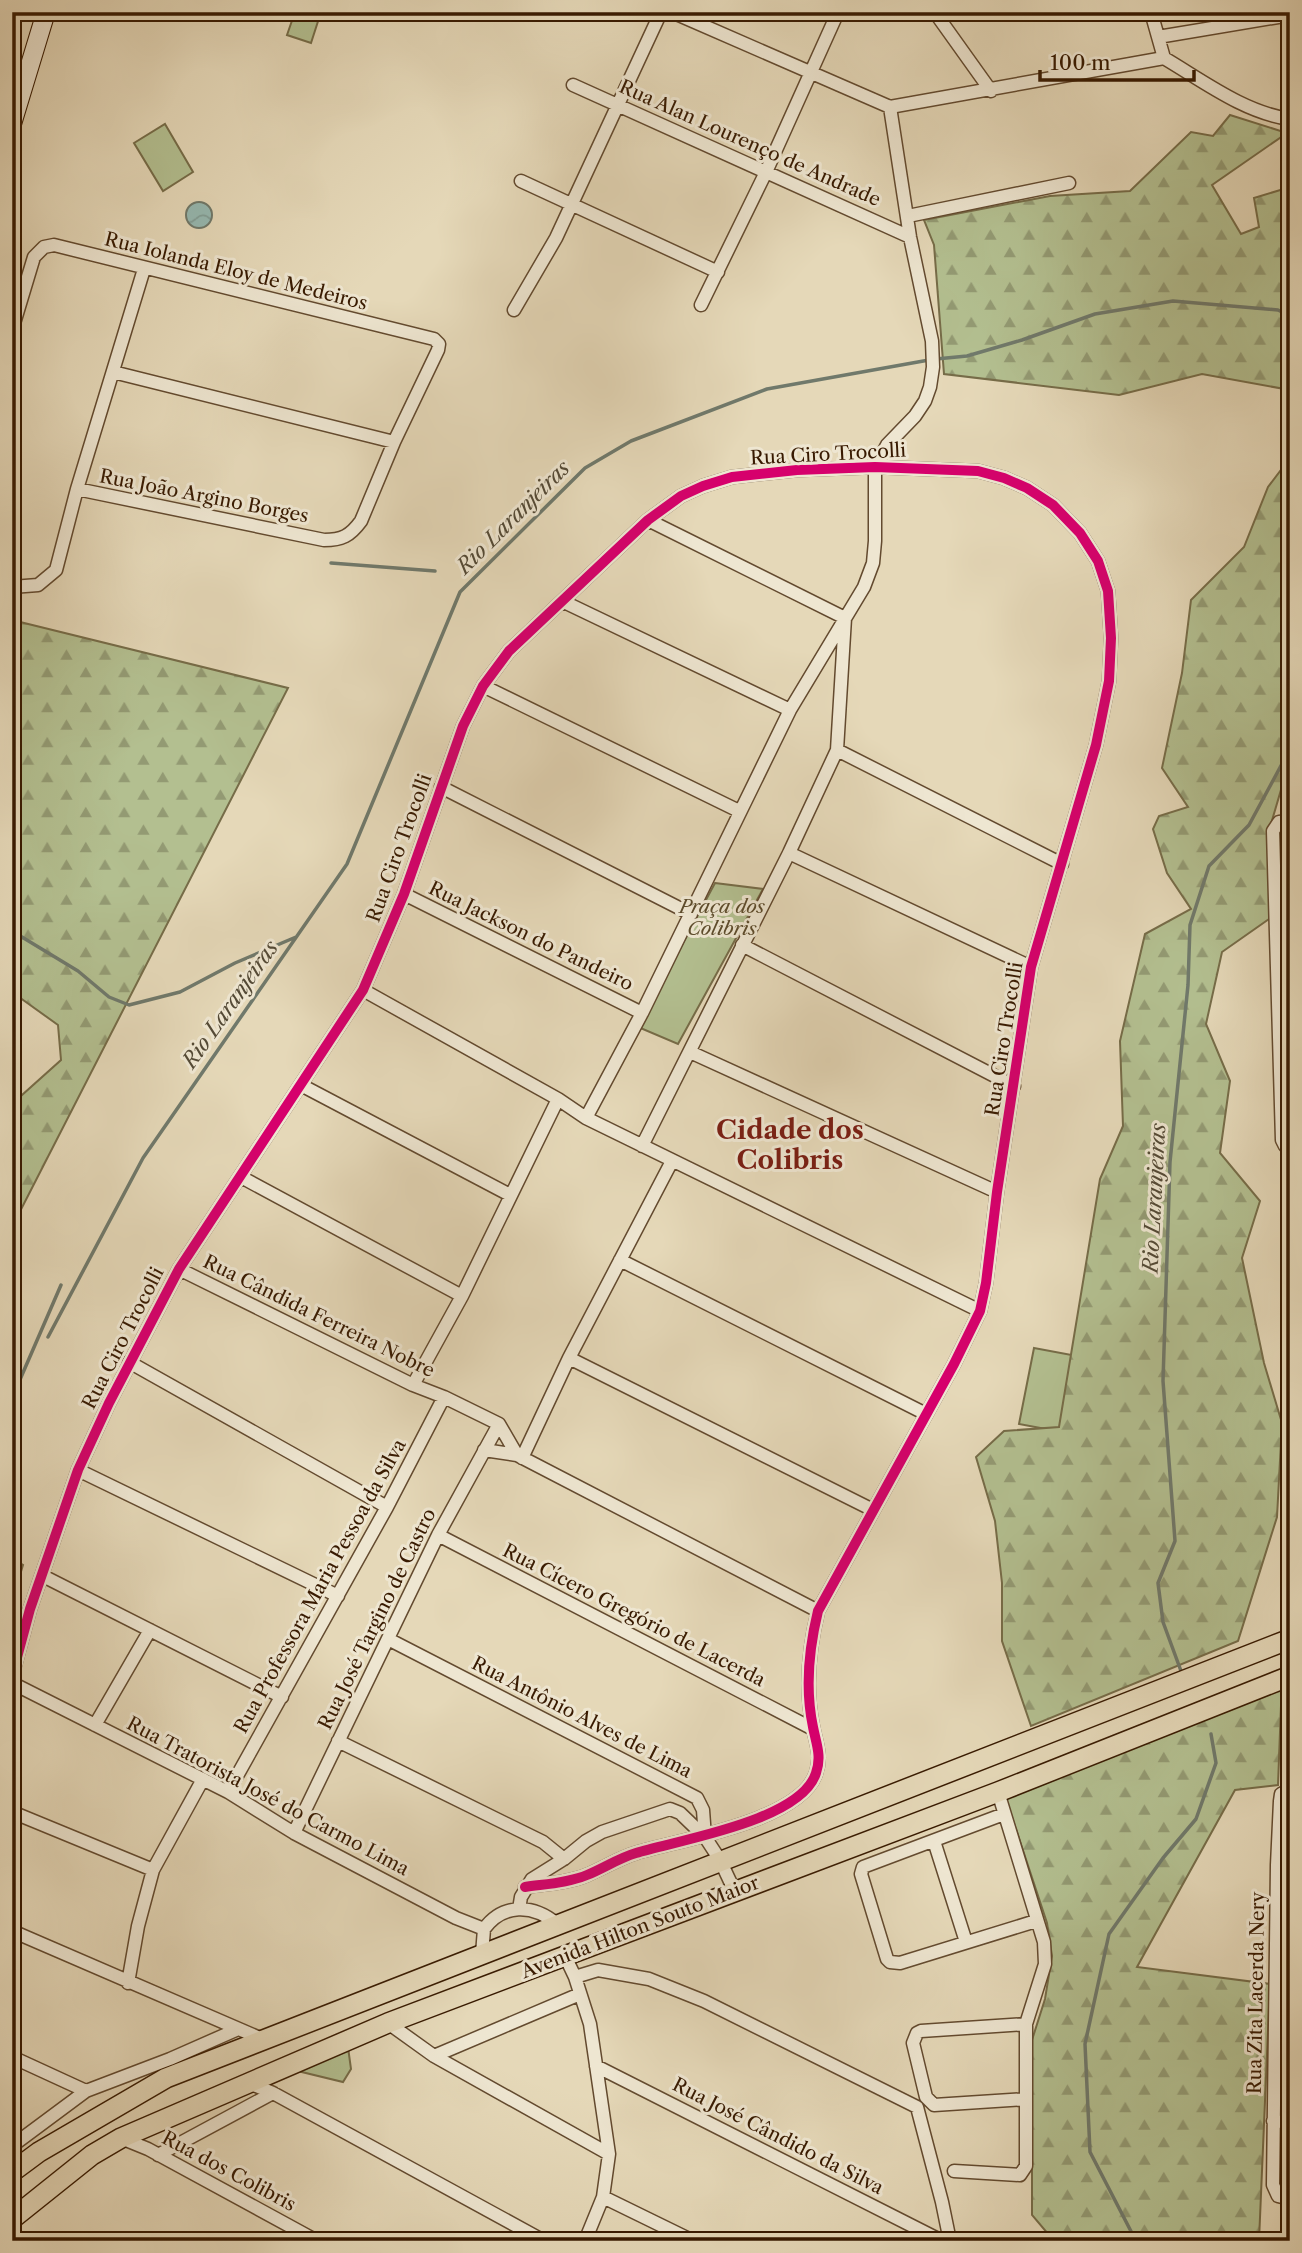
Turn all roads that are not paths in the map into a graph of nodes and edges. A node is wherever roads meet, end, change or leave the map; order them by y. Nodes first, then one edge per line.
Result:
1 (46, 12) edge
2 (661, 12) edge
3 (672, 12) edge
4 (838, 12) edge
5 (1151, 12) edge
6 (935, 13) edge
7 (1290, 16) edge
8 (1158, 37) junction
9 (1164, 58) junction
10 (810, 74) junction
11 (573, 85) dead end
12 (991, 91) junction
13 (618, 105) junction
14 (890, 107) junction
15 (1290, 119) edge
16 (12, 124) edge
17 (766, 172) junction
18 (521, 181) dead end
19 (1069, 183) dead end
20 (572, 204) junction
21 (908, 216) junction
22 (910, 237) junction
23 (144, 269) junction
24 (718, 272) junction
25 (12, 280) edge
26 (26, 284) junction
27 (701, 305) dead end
28 (514, 310) dead end
29 (12, 330) edge
30 (113, 372) junction
31 (394, 442) junction
32 (874, 467) junction
33 (77, 489) junction
34 (648, 520) junction
35 (12, 587) edge
36 (562, 601) junction
37 (845, 618) junction
38 (483, 686) junction
39 (790, 709) junction
40 (837, 750) junction
41 (441, 787) junction
42 (739, 811) junction
43 (1290, 821) edge
44 (789, 853) junction
45 (1062, 864) junction
46 (404, 894) junction
47 (691, 915) junction
48 (1283, 927) edge
49 (742, 944) junction
50 (1031, 967) junction
51 (363, 990) junction
52 (642, 1013) junction
53 (1285, 1037) edge
54 (691, 1052) junction
55 (301, 1085) junction
56 (1014, 1086) junction
57 (558, 1100) junction
58 (586, 1118) junction
59 (1286, 1145) edge
60 (642, 1146) junction
61 (672, 1161) junction
62 (241, 1177) junction
63 (997, 1192) junction
64 (510, 1195) junction
65 (620, 1260) junction
66 (178, 1269) junction
67 (461, 1296) junction
68 (980, 1311) junction
69 (569, 1358) junction
70 (129, 1362) junction
71 (413, 1385) junction
72 (444, 1396) junction
73 (926, 1414) junction
74 (499, 1424) junction
75 (484, 1450) junction
76 (520, 1456) junction
77 (78, 1470) junction
78 (387, 1507) junction
79 (873, 1510) junction
80 (438, 1535) junction
81 (43, 1576) junction
82 (338, 1596) junction
83 (818, 1611) junction
84 (149, 1630) junction
85 (388, 1639) junction
86 (1290, 1639) edge
87 (12, 1676) edge
88 (1290, 1676) edge
89 (12, 1683) edge
90 (282, 1697) junction
91 (95, 1725) junction
92 (813, 1729) junction
93 (338, 1741) junction
94 (203, 1779) junction
95 (1290, 1789) edge
96 (228, 1792) junction
97 (998, 1792) junction
98 (12, 1812) edge
99 (1003, 1814) junction
100 (294, 1833) junction
101 (705, 1837) junction
102 (934, 1841) junction
103 (564, 1859) junction
104 (720, 1860) junction
105 (1283, 1865) edge
106 (153, 1870) junction
107 (525, 1887) junction
108 (735, 1892) junction
109 (519, 1909) junction
110 (1036, 1921) junction
111 (557, 1924) junction
112 (484, 1929) junction
113 (12, 1931) edge
114 (1283, 1939) edge
115 (966, 1942) junction
116 (482, 1954) junction
117 (565, 1956) junction
118 (575, 1976) junction
119 (419, 1979) junction
120 (128, 1983) junction
121 (580, 1994) junction
122 (366, 2000) junction
123 (409, 2015) junction
124 (388, 2023) junction
125 (1026, 2024) junction
126 (1283, 2027) edge
127 (236, 2030) junction
128 (361, 2034) junction
129 (262, 2039) junction
130 (434, 2056) junction
131 (12, 2057) edge
132 (596, 2066) junction
133 (249, 2083) junction
134 (86, 2091) junction
135 (273, 2093) junction
136 (1026, 2099) junction
137 (1273, 2121) junction
138 (1290, 2122) edge
139 (121, 2138) junction
140 (12, 2146) edge
141 (609, 2154) junction
142 (158, 2155) junction
143 (954, 2171) dead end
144 (12, 2172) edge
145 (603, 2197) junction
146 (1290, 2199) edge
147 (12, 2219) edge
148 (314, 2240) edge
149 (544, 2241) edge
150 (585, 2241) edge
151 (693, 2241) edge
152 (942, 2241) edge
153 (950, 2241) edge

1 - 16 main road
2 - 13 street
3 - 10 street
4 - 10 street
5 - 8 street
6 - 12 street
7 - 8 street
8 - 9 street
9 - 12 street
9 - 15 street
10 - 14 street
10 - 17 street
11 - 13 street, Rua Alan Lourenço de Andrade
12 - 14 street
13 - 17 street, Rua Alan Lourenço de Andrade
13 - 20 street
14 - 21 street
17 - 22 street, Rua Alan Lourenço de Andrade
17 - 24 street
18 - 20 street
19 - 21 street
20 - 24 street
20 - 28 street
21 - 22 street
22 - 32 street
23 - 26 street, Rua Iolanda Eloy de Medeiros
23 - 30 street
23 - 31 street, Rua Iolanda Eloy de Medeiros
24 - 27 street
25 - 26 street
26 - 29 street
30 - 31 street
30 - 33 street
31 - 33 street, Rua João Argino Borges
32 - 34 street, Rua Ciro Trocolli
32 - 37 street
32 - 45 street, Rua Ciro Trocolli
33 - 35 street
34 - 36 street, Rua Ciro Trocolli
34 - 37 street
36 - 38 street, Rua Ciro Trocolli
36 - 39 street
37 - 39 street
37 - 40 street
38 - 41 street, Rua Ciro Trocolli
38 - 42 street
39 - 42 street
40 - 44 street
40 - 45 street
41 - 46 street, Rua Ciro Trocolli
41 - 47 street
42 - 47 street
43 - 48 street
44 - 49 street
44 - 50 street
45 - 50 street, Rua Ciro Trocolli
46 - 51 street, Rua Ciro Trocolli
46 - 52 street, Rua Jackson do Pandeiro
47 - 52 street
48 - 53 street
49 - 54 street
49 - 56 street
50 - 56 street, Rua Ciro Trocolli
51 - 55 street, Rua Ciro Trocolli
51 - 57 street
52 - 58 street
53 - 59 street
54 - 60 street
54 - 63 street
55 - 62 street, Rua Ciro Trocolli
55 - 64 street
56 - 63 street, Rua Ciro Trocolli
57 - 58 street
57 - 64 street
58 - 60 street
60 - 61 street
61 - 65 street
61 - 68 street
62 - 66 street, Rua Ciro Trocolli
62 - 67 street
63 - 68 street, Rua Ciro Trocolli
64 - 67 street
65 - 69 street
65 - 73 street
66 - 70 street, Rua Ciro Trocolli
66 - 71 street, Rua Cândida Ferreira Nobre
67 - 71 street
68 - 73 street, Rua Ciro Trocolli
69 - 76 street
69 - 79 street
70 - 77 street, Rua Ciro Trocolli
70 - 78 street
71 - 72 street, Rua Cândida Ferreira Nobre
72 - 74 street, Rua Cândida Ferreira Nobre
72 - 78 street, Rua Professora Maria Pessoa da Silva
73 - 79 street, Rua Ciro Trocolli
74 - 75 street, Rua José Targino de Castro
74 - 76 street
75 - 76 street
75 - 80 street, Rua José Targino de Castro
76 - 83 street
77 - 81 street, Rua Ciro Trocolli
77 - 82 street
78 - 82 street, Rua Professora Maria Pessoa da Silva
79 - 83 street, Rua Ciro Trocolli
80 - 85 street, Rua José Targino de Castro
80 - 92 street, Rua Cícero Gregório de Lacerda
81 - 84 street
81 - 87 street, Rua Ciro Trocolli
82 - 90 street, Rua Professora Maria Pessoa da Silva
83 - 92 street, Rua Ciro Trocolli
84 - 90 street
84 - 91 street
85 - 93 street, Rua José Targino de Castro
85 - 101 street, Rua Antônio Alves de Lima
86 - 104 main road, Avenida Hilton Souto Maior
88 - 97 main road, Avenida Hilton Souto Maior
89 - 91 street, Rua Tratorista José do Carmo Lima
90 - 96 street, Rua Professora Maria Pessoa da Silva
91 - 94 street, Rua Tratorista José do Carmo Lima
92 - 101 street, Rua Ciro Trocolli
93 - 100 street, Rua José Targino de Castro
93 - 103 street
94 - 96 street, Rua Tratorista José do Carmo Lima
94 - 106 street
95 - 105 street, Rua Zita Lacerda Nery
96 - 100 street, Rua Tratorista José do Carmo Lima
97 - 99 street
97 - 108 main road, Avenida Hilton Souto Maior
98 - 106 street
99 - 102 street
99 - 110 street
100 - 112 street, Rua Tratorista José do Carmo Lima
101 - 103 street
101 - 104 street, Rua Antônio Alves de Lima
101 - 107 street, Rua Ciro Trocolli
102 - 115 street
102 - 115 street
103 - 107 street
104 - 108 street, Rua Antônio Alves de Lima
104 - 111 main road, Avenida Hilton Souto Maior
105 - 114 street, Rua Zita Lacerda Nery
106 - 120 street
107 - 109 street
108 - 117 main road, Avenida Hilton Souto Maior
109 - 111 street
109 - 112 street
110 - 115 street
110 - 125 street
111 - 116 main road, Avenida Hilton Souto Maior
112 - 116 street
113 - 120 street
114 - 126 street, Rua Zita Lacerda Nery
116 - 119 main road, Avenida Hilton Souto Maior
117 - 118 street
117 - 123 main road, Avenida Hilton Souto Maior
118 - 121 street
118 - 153 street
119 - 122 main road, Avenida Hilton Souto Maior
119 - 123 main road
120 - 127 street
121 - 130 street
121 - 132 street
122 - 128 main road
122 - 129 main road, Avenida Hilton Souto Maior
123 - 124 main road, Avenida Hilton Souto Maior
124 - 128 main road, Avenida Hilton Souto Maior
124 - 130 street
125 - 136 street
125 - 136 street
126 - 137 street, Rua Zita Lacerda Nery
127 - 129 street
127 - 134 street
128 - 133 main road, Avenida Hilton Souto Maior
129 - 144 main road, Avenida Hilton Souto Maior
130 - 141 street
131 - 134 street
132 - 141 street
132 - 152 street, Rua José Cândido da Silva
133 - 135 street
133 - 139 main road, Avenida Hilton Souto Maior
134 - 140 street
135 - 142 street
135 - 149 street
136 - 143 street
137 - 138 street
137 - 146 street, Rua Zita Lacerda Nery
139 - 142 street, Rua dos Colibris
139 - 147 main road, Avenida Hilton Souto Maior
141 - 145 street
142 - 148 street, Rua dos Colibris
145 - 150 street
145 - 151 street

